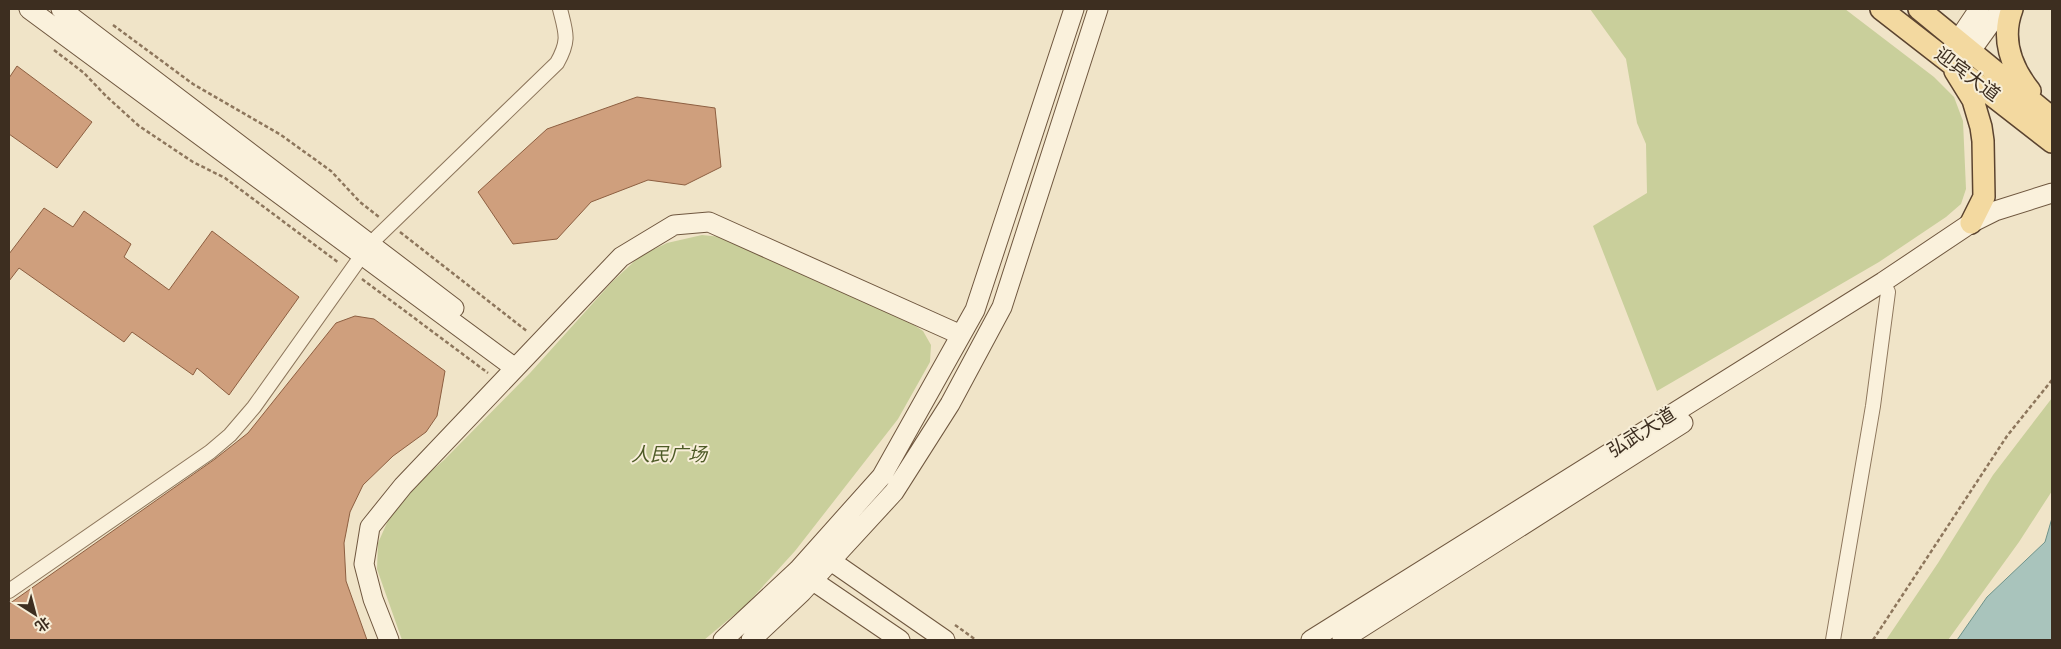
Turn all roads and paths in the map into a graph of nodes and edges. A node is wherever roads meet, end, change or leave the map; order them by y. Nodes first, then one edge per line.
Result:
1 (29, 9) edge
2 (61, 9) edge
3 (560, 9) edge
4 (1074, 9) edge
5 (1098, 9) edge
6 (1881, 9) edge
7 (1919, 9) edge
8 (1979, 9) edge
9 (2001, 9) edge
10 (2012, 9) edge
11 (106, 20) dead end
12 (1965, 45) junction
13 (54, 49) dead end
14 (1952, 63) junction
15 (2052, 118) edge
16 (2052, 142) edge
17 (2052, 193) edge
18 (1971, 223) junction
19 (390, 225) junction
20 (367, 250) junction
21 (351, 271) junction
22 (1886, 287) junction
23 (961, 335) junction
24 (541, 342) junction
25 (519, 364) junction
26 (2052, 380) edge
27 (501, 383) junction
28 (822, 556) junction
29 (805, 576) junction
30 (9, 590) edge
31 (389, 640) edge
32 (723, 640) edge
33 (751, 640) edge
34 (900, 640) edge
35 (945, 640) edge
36 (1312, 640) edge
37 (1342, 640) edge
38 (1833, 640) edge
39 (1873, 640) edge

1 - 20 main road
2 - 20 main road
3 - 19 street
4 - 23 main road
5 - 28 main road
6 - 14 main road, 迎宾大道
7 - 12 main road, 迎宾大道
8 - 12 main road
9 - 12 main road
10 - 15 main road
11 - 19 path
12 - 14 main road
12 - 15 main road, 迎宾大道
13 - 21 path
14 - 16 main road, 迎宾大道
14 - 18 main road
17 - 18 main road, 弘武大道
18 - 22 main road, 弘武大道
19 - 20 street
19 - 24 path
20 - 21 street
20 - 25 main road
21 - 27 path
21 - 30 street
22 - 36 main road, 弘武大道
22 - 37 main road, 弘武大道
22 - 38 street
23 - 24 main road
23 - 28 main road
24 - 25 main road
25 - 27 main road
26 - 39 path
27 - 31 main road
28 - 29 main road
28 - 35 main road
29 - 32 main road
29 - 33 main road
29 - 34 main road

